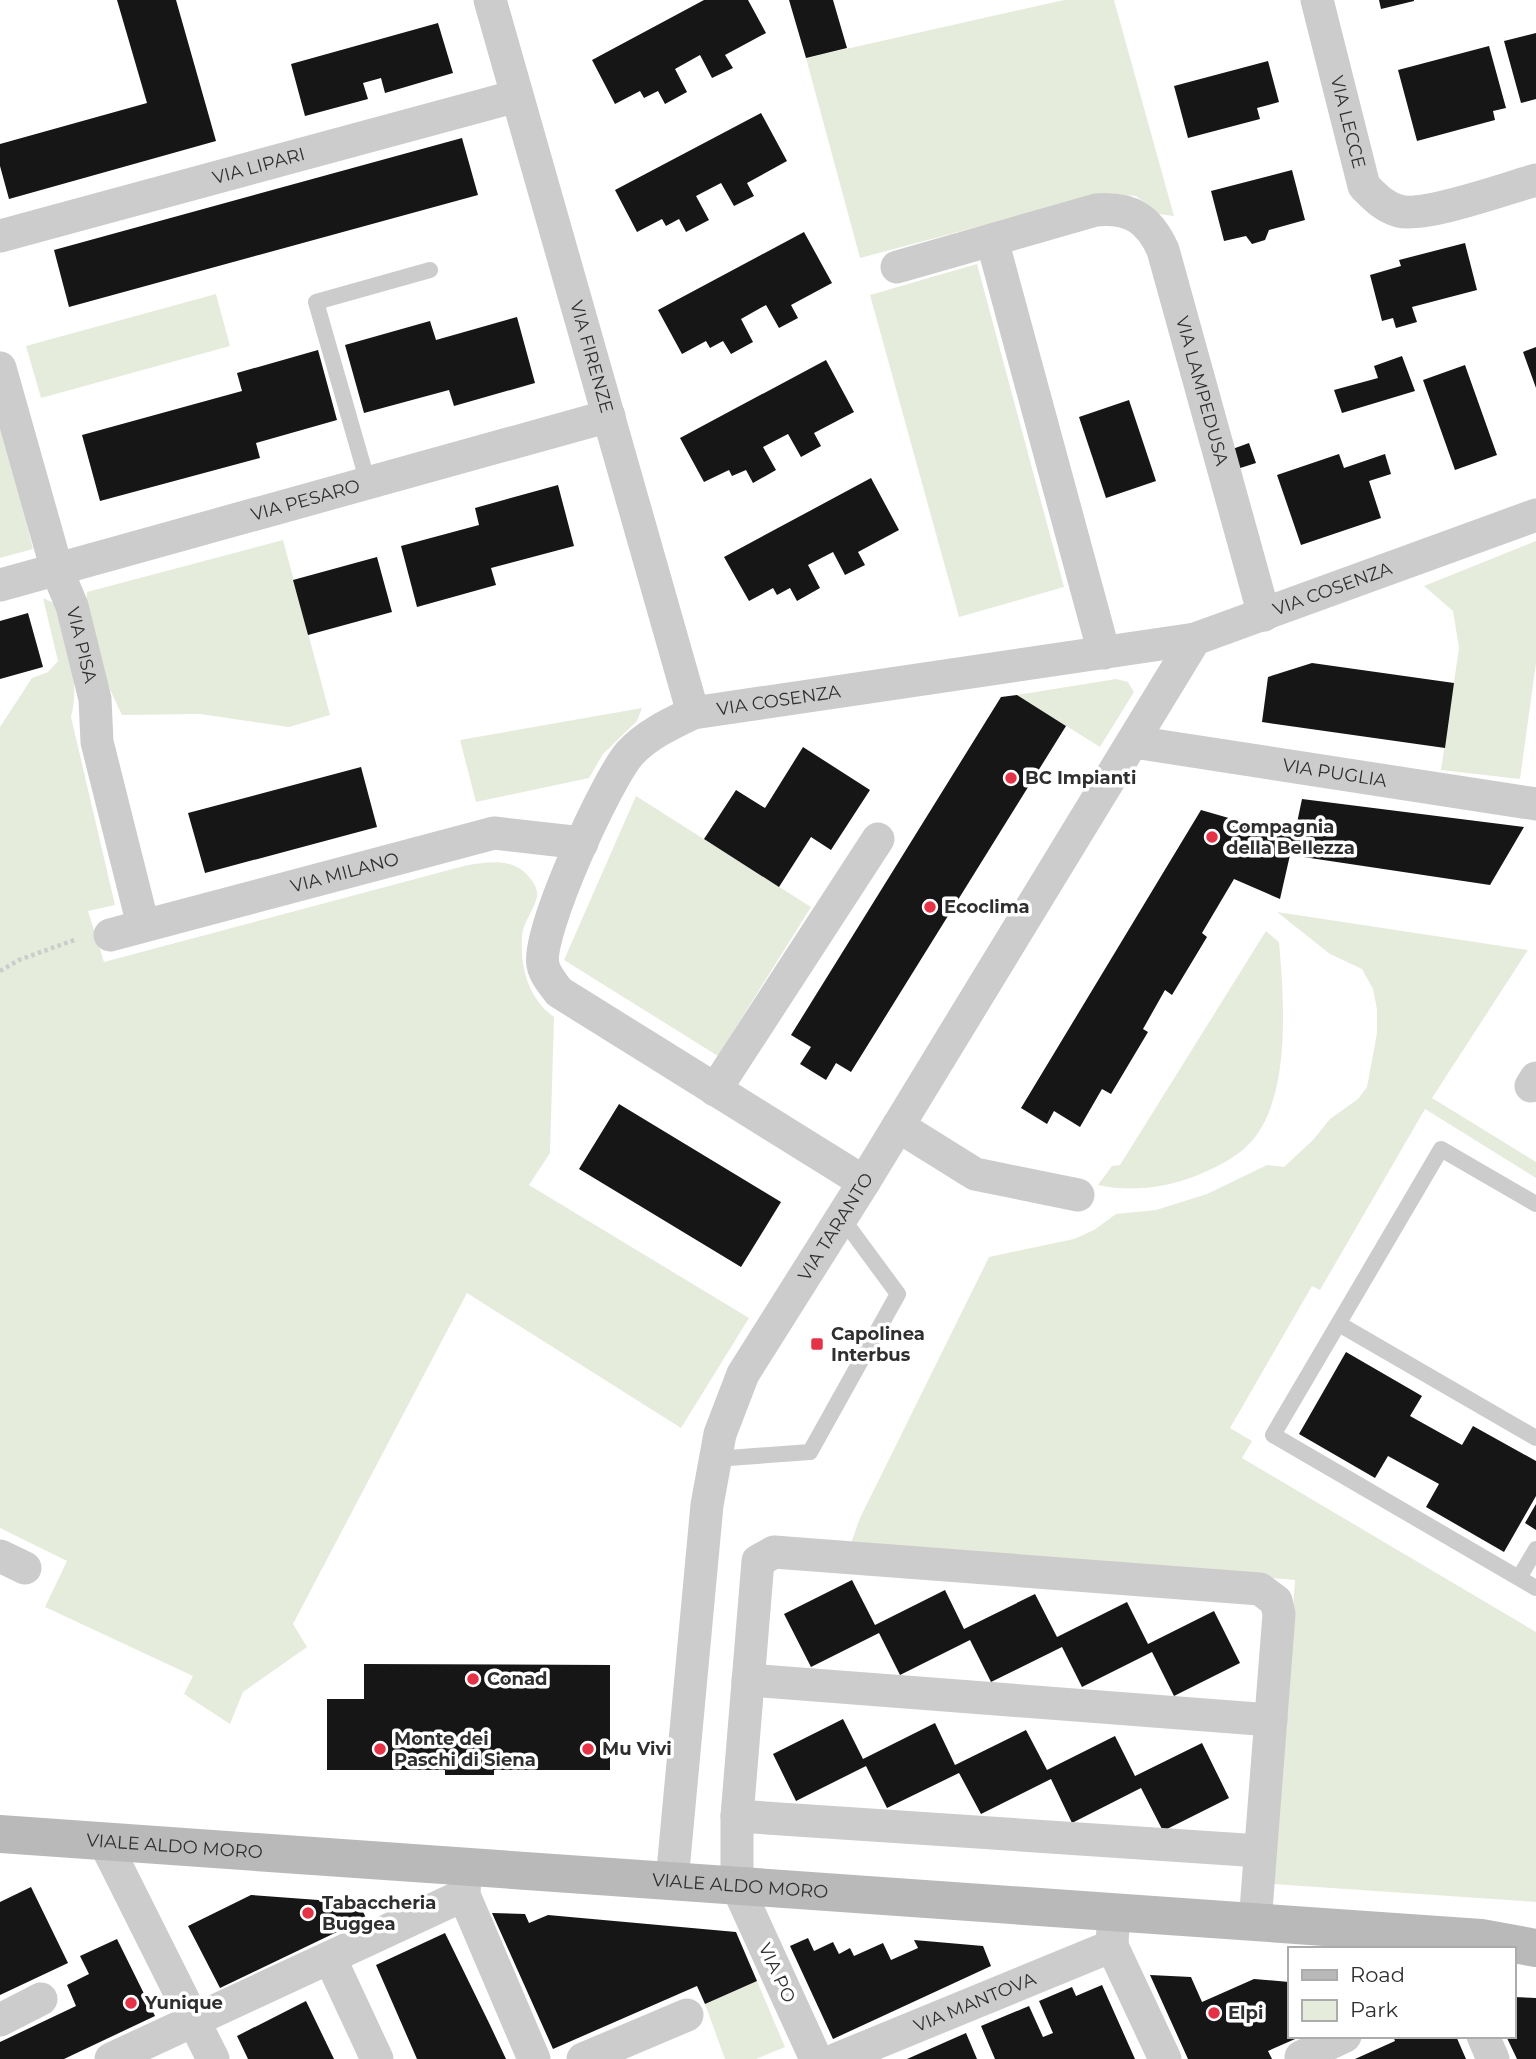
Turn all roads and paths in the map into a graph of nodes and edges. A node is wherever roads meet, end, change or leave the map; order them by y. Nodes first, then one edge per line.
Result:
1 (490, 0) edge
2 (1317, 0) edge
3 (517, 96) junction
4 (1536, 180) edge
5 (0, 236) edge
6 (992, 240) junction
7 (897, 267) dead end
8 (430, 270) dead end
9 (0, 368) edge
10 (609, 416) junction
11 (368, 483) junction
12 (1536, 515) edge
13 (57, 570) junction
14 (0, 585) edge
15 (1264, 615) junction
16 (1195, 639) junction
17 (1104, 653) junction
18 (693, 713) junction
19 (1134, 742) junction
20 (1536, 804) edge
21 (878, 839) dead end
22 (582, 843) junction
23 (143, 925) junction
24 (110, 935) joint
25 (0, 971) edge
26 (715, 1090) junction
27 (898, 1126) junction
28 (864, 1182) junction
29 (1078, 1195) dead end
30 (1536, 1204) edge
31 (842, 1218) junction
32 (1339, 1324) junction
33 (1536, 1438) edge
34 (715, 1459) junction
35 (1536, 1549) edge
36 (1519, 1578) junction
37 (1536, 1588) edge
38 (748, 1680) junction
39 (1270, 1720) junction
40 (737, 1816) junction
41 (0, 1834) edge
42 (105, 1843) junction
43 (1261, 1851) junction
44 (465, 1881) junction
45 (672, 1881) junction
46 (737, 1886) junction
47 (1255, 1923) junction
48 (1112, 1929) junction
49 (1536, 1936) edge
50 (1325, 1938) edge
51 (1481, 1938) junction
52 (1441, 1942) edge
53 (1536, 1948) edge
54 (330, 1958) junction
55 (41, 2000) dead end
56 (687, 2015) dead end
57 (0, 2020) edge
58 (194, 2021) junction
59 (1341, 2038) edge
60 (1484, 2038) edge
61 (1301, 2057) dead end
62 (111, 2059) edge
63 (213, 2059) edge
64 (377, 2059) edge
65 (534, 2059) edge
66 (583, 2059) edge
67 (816, 2059) edge
68 (837, 2059) edge
69 (1165, 2059) edge
70 (1493, 2059) edge

1 - 3 street, VIA FIRENZE
2 - 4 street, VIA LECCE
3 - 5 street, VIA LIPARI
3 - 10 street, VIA FIRENZE
6 - 7 street
6 - 15 street, VIA LAMPEDUSA
6 - 17 street
8 - 11 lane
9 - 13 street, VIA PISA
10 - 11 street, VIA PESARO
10 - 18 street, VIA FIRENZE
11 - 13 street, VIA PESARO
12 - 15 street, VIA COSENZA
13 - 14 street, VIA PESARO
13 - 23 street, VIA PISA
15 - 16 street, VIA COSENZA
16 - 17 street, VIA COSENZA
16 - 19 street, VIA TARANTO
17 - 18 street, VIA COSENZA
18 - 22 street, VIA COSENZA
19 - 20 street, VIA PUGLIA
19 - 27 street, VIA TARANTO
21 - 26 street
22 - 23 street, VIA MILANO
22 - 26 street, VIA COSENZA
23 - 24 street, VIA MILANO
24 - 25 path
26 - 28 street, VIA COSENZA
27 - 28 street, VIA TARANTO
27 - 29 street
28 - 31 street, VIA TARANTO
30 - 32 lane
31 - 34 street, VIA TARANTO
31 - 34 lane
32 - 33 lane
32 - 36 lane
34 - 45 street, VIA TARANTO
35 - 36 lane
36 - 37 lane
38 - 39 street
38 - 39 street
38 - 40 street
39 - 43 street
40 - 43 street
40 - 46 street
41 - 42 street, VIALE ALDO MORO
42 - 44 street, VIALE ALDO MORO
42 - 58 street
43 - 47 street
44 - 45 street, VIALE ALDO MORO
44 - 54 street
44 - 65 street
45 - 46 street, VIALE ALDO MORO
46 - 48 street, VIALE ALDO MORO
46 - 67 street, VIA PO
47 - 48 street, VIALE ALDO MORO
47 - 50 street, VIALE ALDO MORO
48 - 68 street, VIA MANTOVA
48 - 69 street
49 - 51 street
50 - 52 street, VIALE ALDO MORO
51 - 52 street, VIALE ALDO MORO
51 - 53 street
54 - 58 street
54 - 64 street
55 - 57 street
56 - 66 street
58 - 62 street
58 - 63 street
59 - 61 street
60 - 70 street

